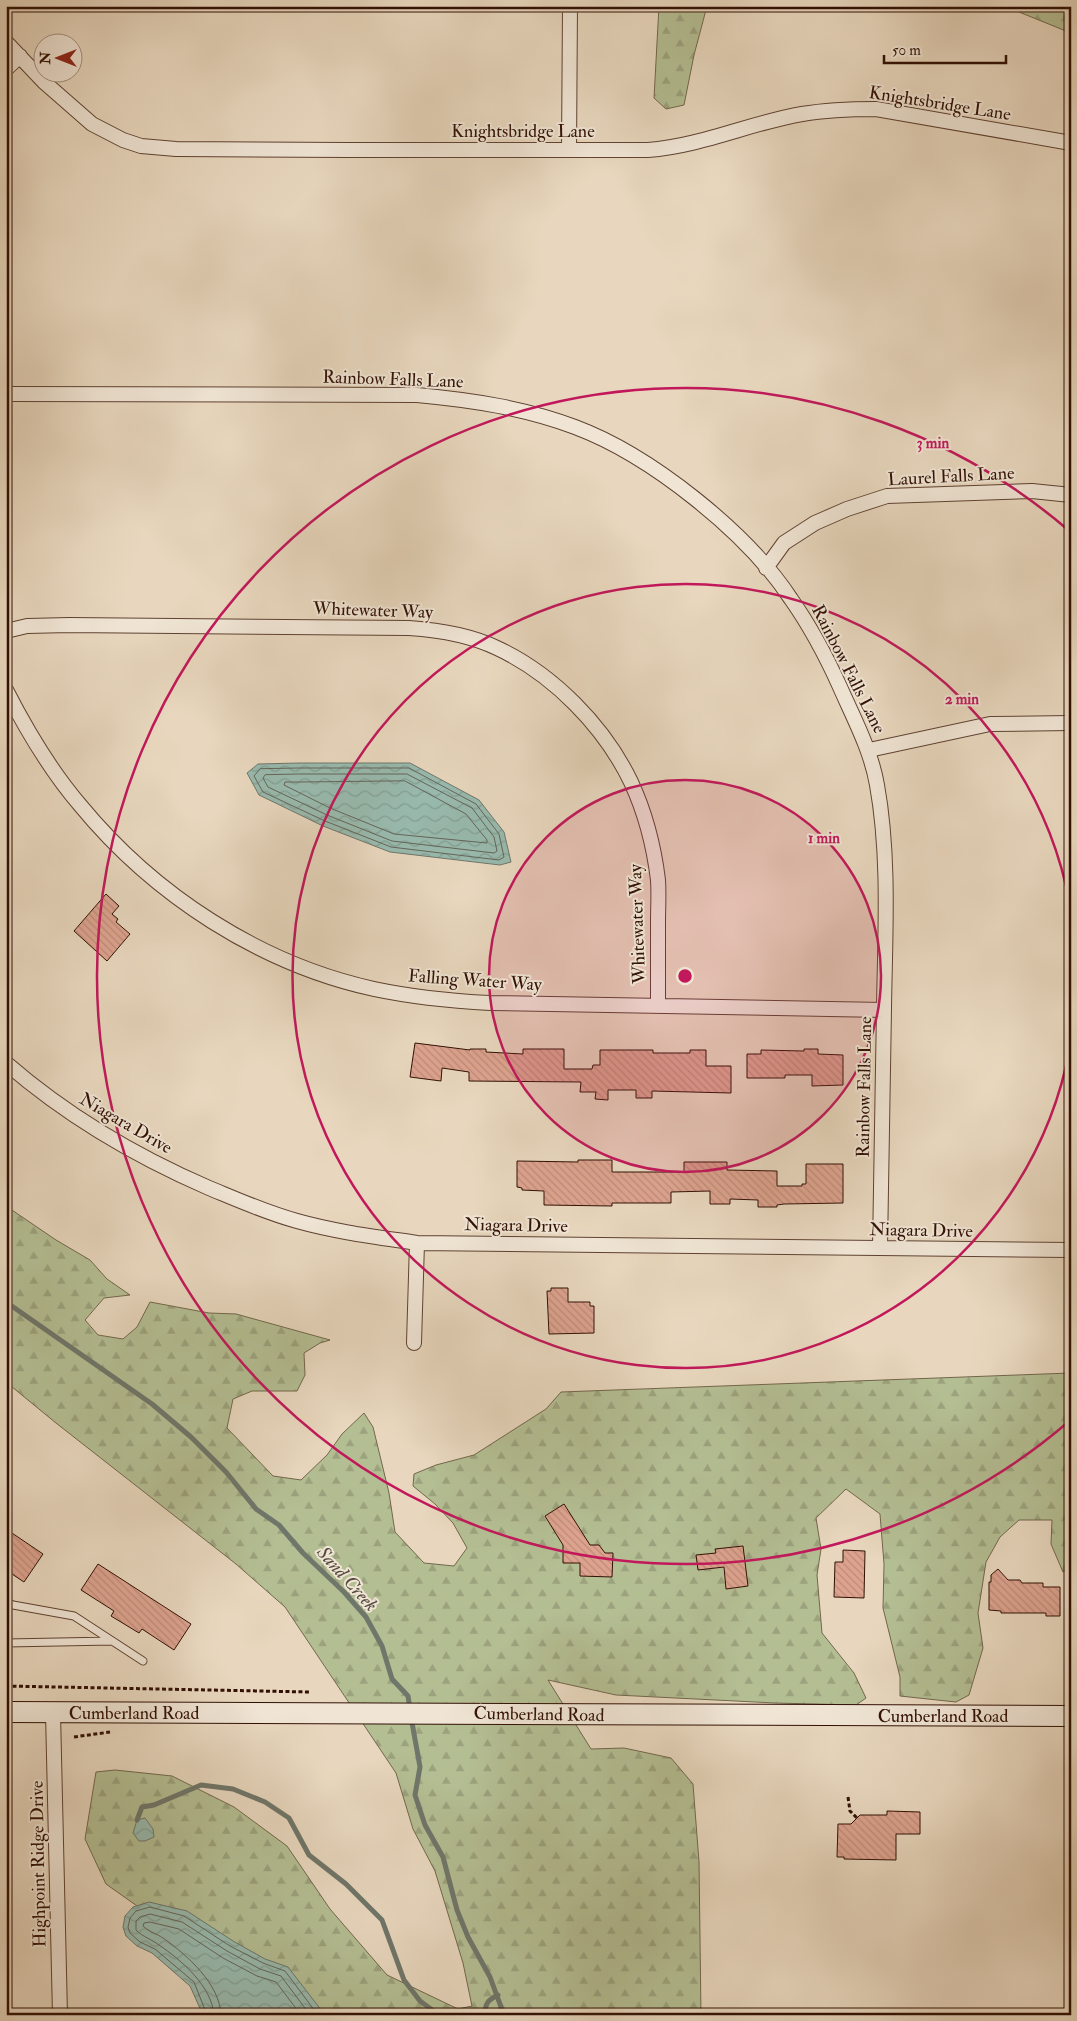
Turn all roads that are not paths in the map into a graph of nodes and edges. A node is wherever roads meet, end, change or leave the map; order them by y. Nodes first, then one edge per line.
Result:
1 (570, 6) edge
2 (6, 42) edge
3 (20, 56) junction
4 (6, 69) edge
5 (1071, 143) edge
6 (570, 150) junction
7 (6, 394) edge
8 (1071, 495) edge
9 (766, 568) junction
10 (6, 631) edge
11 (6, 690) edge
12 (1071, 723) edge
13 (869, 750) junction
14 (658, 1005) junction
15 (884, 1010) junction
16 (6, 1063) edge
17 (417, 1243) junction
18 (880, 1248) junction
19 (1071, 1250) edge
20 (414, 1343) dead end
21 (6, 1602) edge
22 (112, 1641) junction
23 (6, 1644) edge
24 (143, 1661) dead end
25 (6, 1712) edge
26 (54, 1713) junction
27 (1071, 1716) edge
28 (60, 2015) edge

1 - 6 street
2 - 3 street, Knightsbridge Lane
3 - 4 street
3 - 6 street, Knightsbridge Lane
5 - 6 street, Knightsbridge Lane
7 - 9 street, Rainbow Falls Lane
8 - 9 street, Laurel Falls Lane
9 - 13 street, Rainbow Falls Lane
10 - 14 street, Whitewater Way
11 - 14 street, Falling Water Way
12 - 13 street
13 - 15 street, Rainbow Falls Lane
14 - 15 street, Falling Water Way
15 - 18 street, Rainbow Falls Lane
16 - 17 street, Niagara Drive
17 - 18 street, Niagara Drive
17 - 20 street
18 - 19 street, Niagara Drive
21 - 22 lane
22 - 23 lane
22 - 24 lane
25 - 26 main road, Cumberland Road
26 - 27 main road, Cumberland Road
26 - 28 street, Highpoint Ridge Drive

